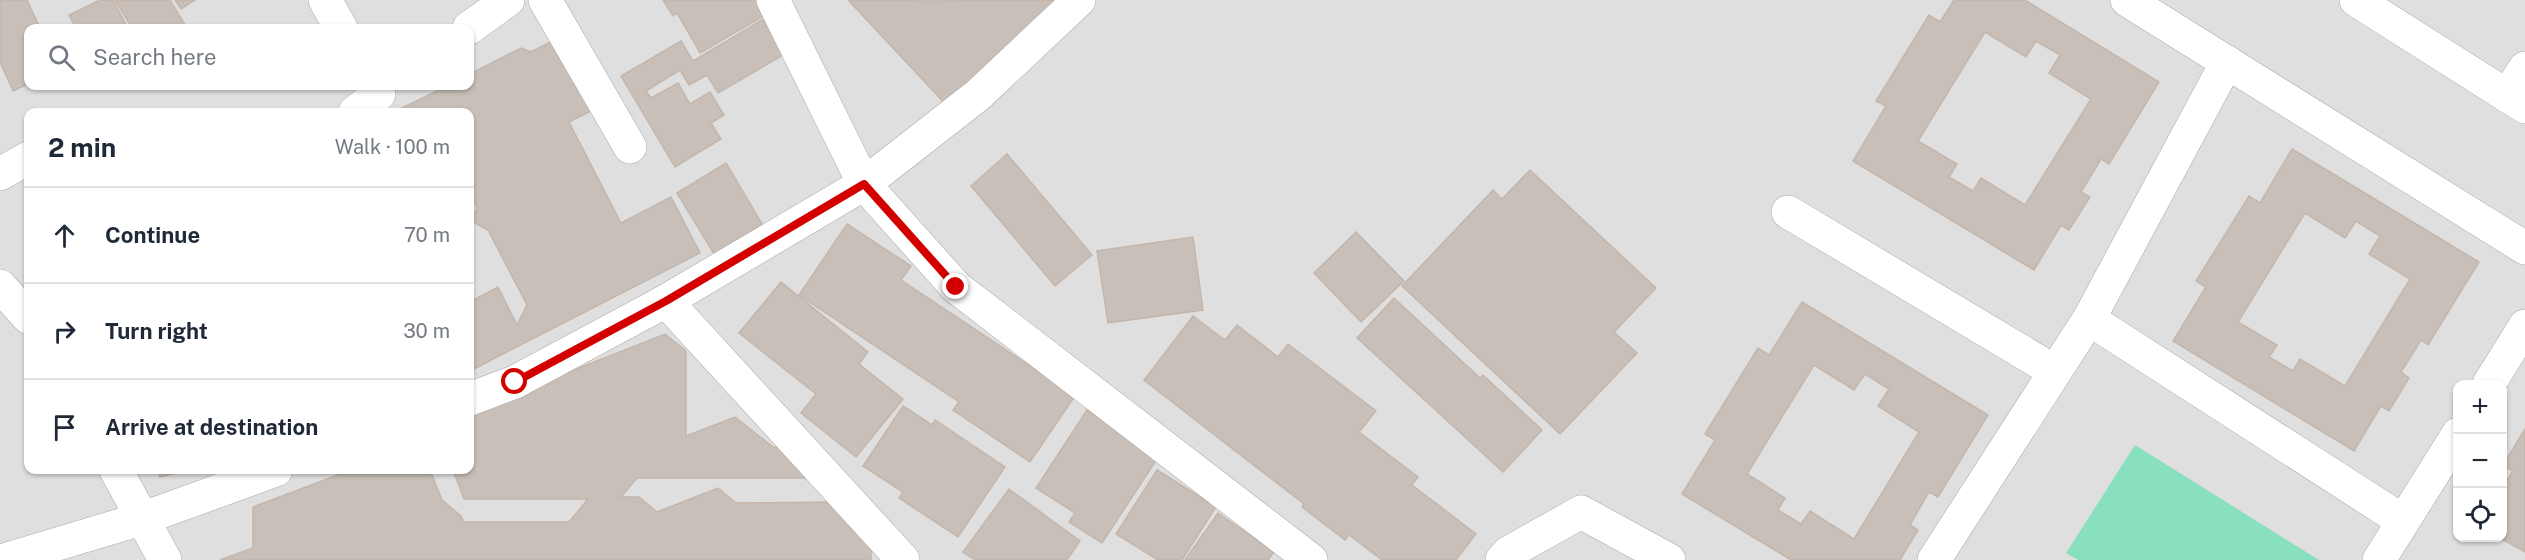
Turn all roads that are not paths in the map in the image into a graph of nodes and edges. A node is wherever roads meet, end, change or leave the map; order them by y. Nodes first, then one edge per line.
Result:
1 (325, 0) edge
2 (508, 0) edge
3 (545, 0) edge
4 (773, 0) edge
5 (1079, 0) edge
6 (2127, 0) edge
7 (2356, 0) edge
8 (339, 24) edge
9 (474, 24) edge
10 (2227, 62) junction
11 (2525, 68) edge
12 (2516, 101) edge
13 (630, 147) dead end
14 (24, 160) edge
15 (0, 174) edge
16 (864, 184) junction
17 (1788, 212) dead end
18 (2525, 248) edge
19 (0, 286) edge
20 (666, 301) junction
21 (24, 313) edge
22 (2089, 319) junction
23 (2525, 326) edge
24 (2054, 371) junction
25 (2491, 380) edge
26 (474, 397) edge
27 (2453, 440) edge
28 (118, 474) edge
29 (265, 474) edge
30 (141, 519) junction
31 (2403, 521) junction
32 (4, 560) edge
33 (165, 560) edge
34 (903, 560) edge
35 (1311, 560) edge
36 (1502, 560) edge
37 (1669, 560) edge
38 (1934, 560) edge
39 (2379, 560) edge

1 - 8 street
2 - 9 street
3 - 13 street
4 - 16 street
5 - 16 street
6 - 10 street
7 - 12 street
10 - 18 street
10 - 22 street
11 - 12 street
14 - 15 street
16 - 20 street
16 - 35 street
17 - 24 street
19 - 21 street
20 - 26 street
20 - 34 street
22 - 24 street
22 - 31 street
23 - 25 street
24 - 38 street
27 - 31 street
28 - 30 street
29 - 30 street
30 - 32 street
30 - 33 street
31 - 39 street
36 - 37 street

